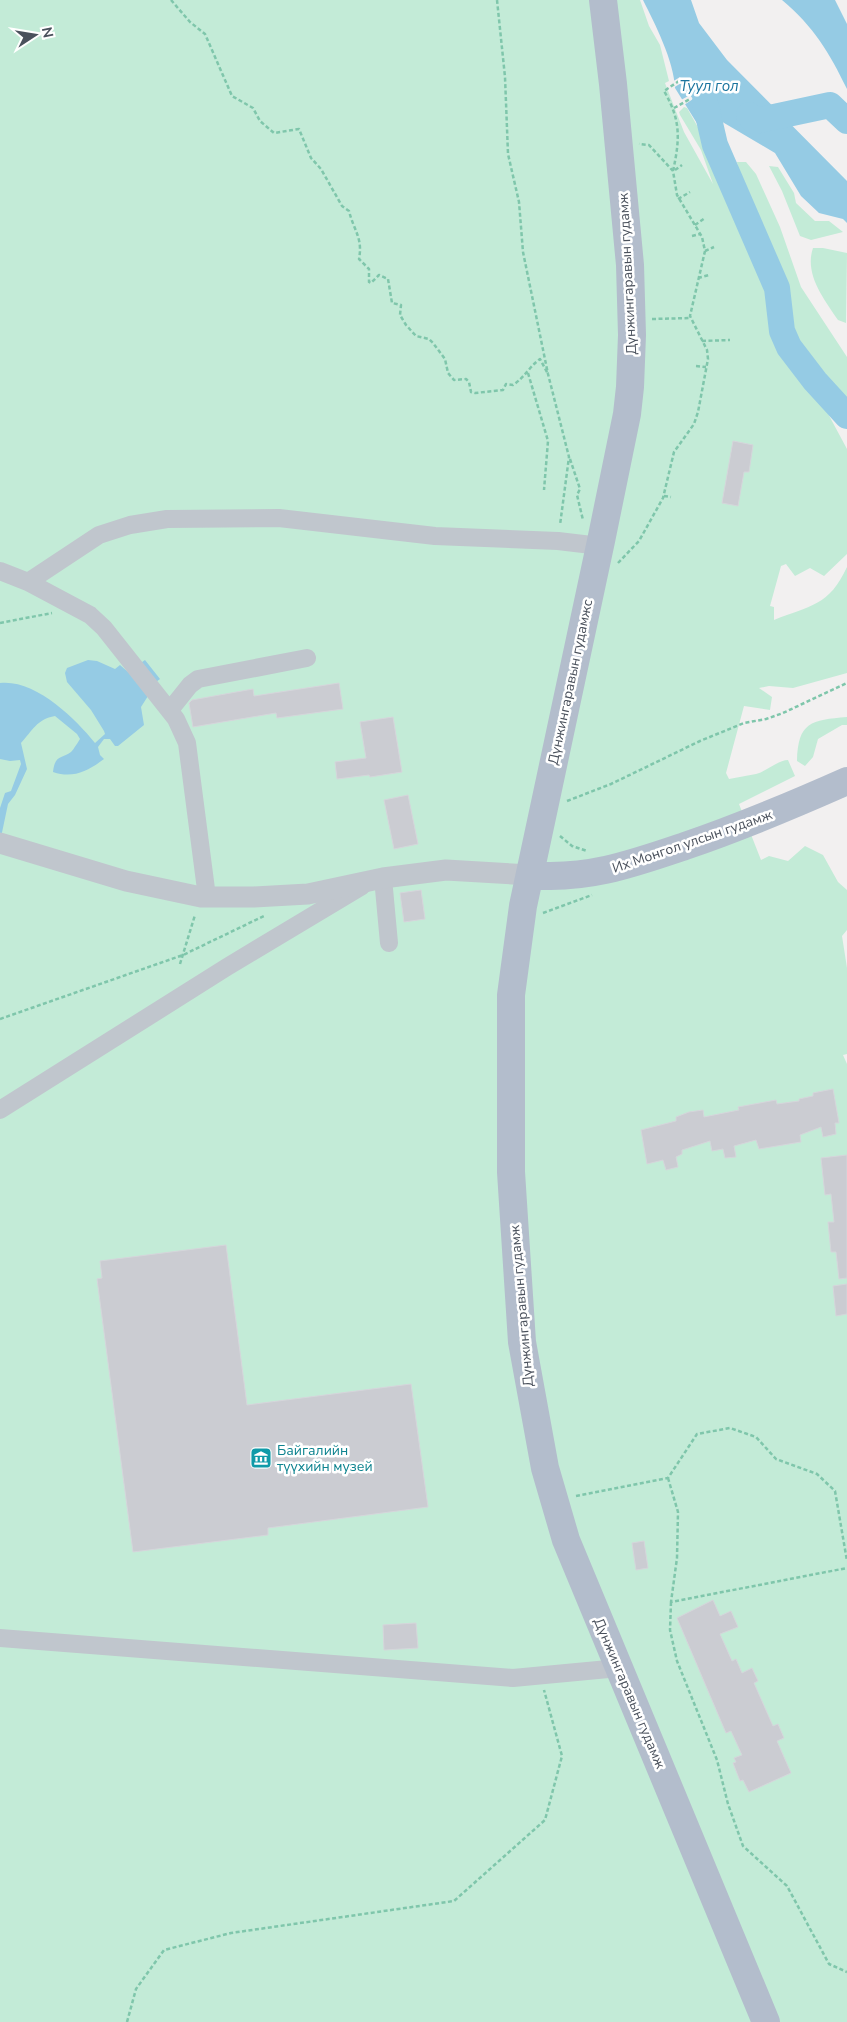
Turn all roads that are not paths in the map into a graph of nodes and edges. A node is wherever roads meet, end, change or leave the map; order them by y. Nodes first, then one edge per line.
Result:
1 (603, 0) edge
2 (595, 552) junction
3 (2, 576) edge
4 (28, 582) junction
5 (307, 658) dead end
6 (170, 710) junction
7 (847, 781) edge
8 (548, 819) joint
9 (6, 845) edge
10 (530, 875) junction
11 (377, 879) junction
12 (204, 897) junction
13 (389, 944) dead end
14 (33, 1088) junction
15 (0, 1094) edge
16 (0, 1110) edge
17 (0, 1638) edge
18 (619, 1668) junction
19 (766, 2022) edge

1 - 2 main road, Дүнжингаравын гудамж
2 - 4 street
2 - 8 main road, Дүнжингаравын гудамжс
3 - 4 street
4 - 6 street
5 - 6 street
6 - 12 street
7 - 10 main road, Их Монгол улсын гудамж
8 - 10 main road, Дүнжингаравын гудамж
9 - 12 street
10 - 11 street
10 - 18 main road, Дүнжингаравын гудамж
11 - 12 street
11 - 13 street
11 - 14 street
14 - 15 street
14 - 16 street
17 - 18 street
18 - 19 main road, Дүнжингаравын гудамж

